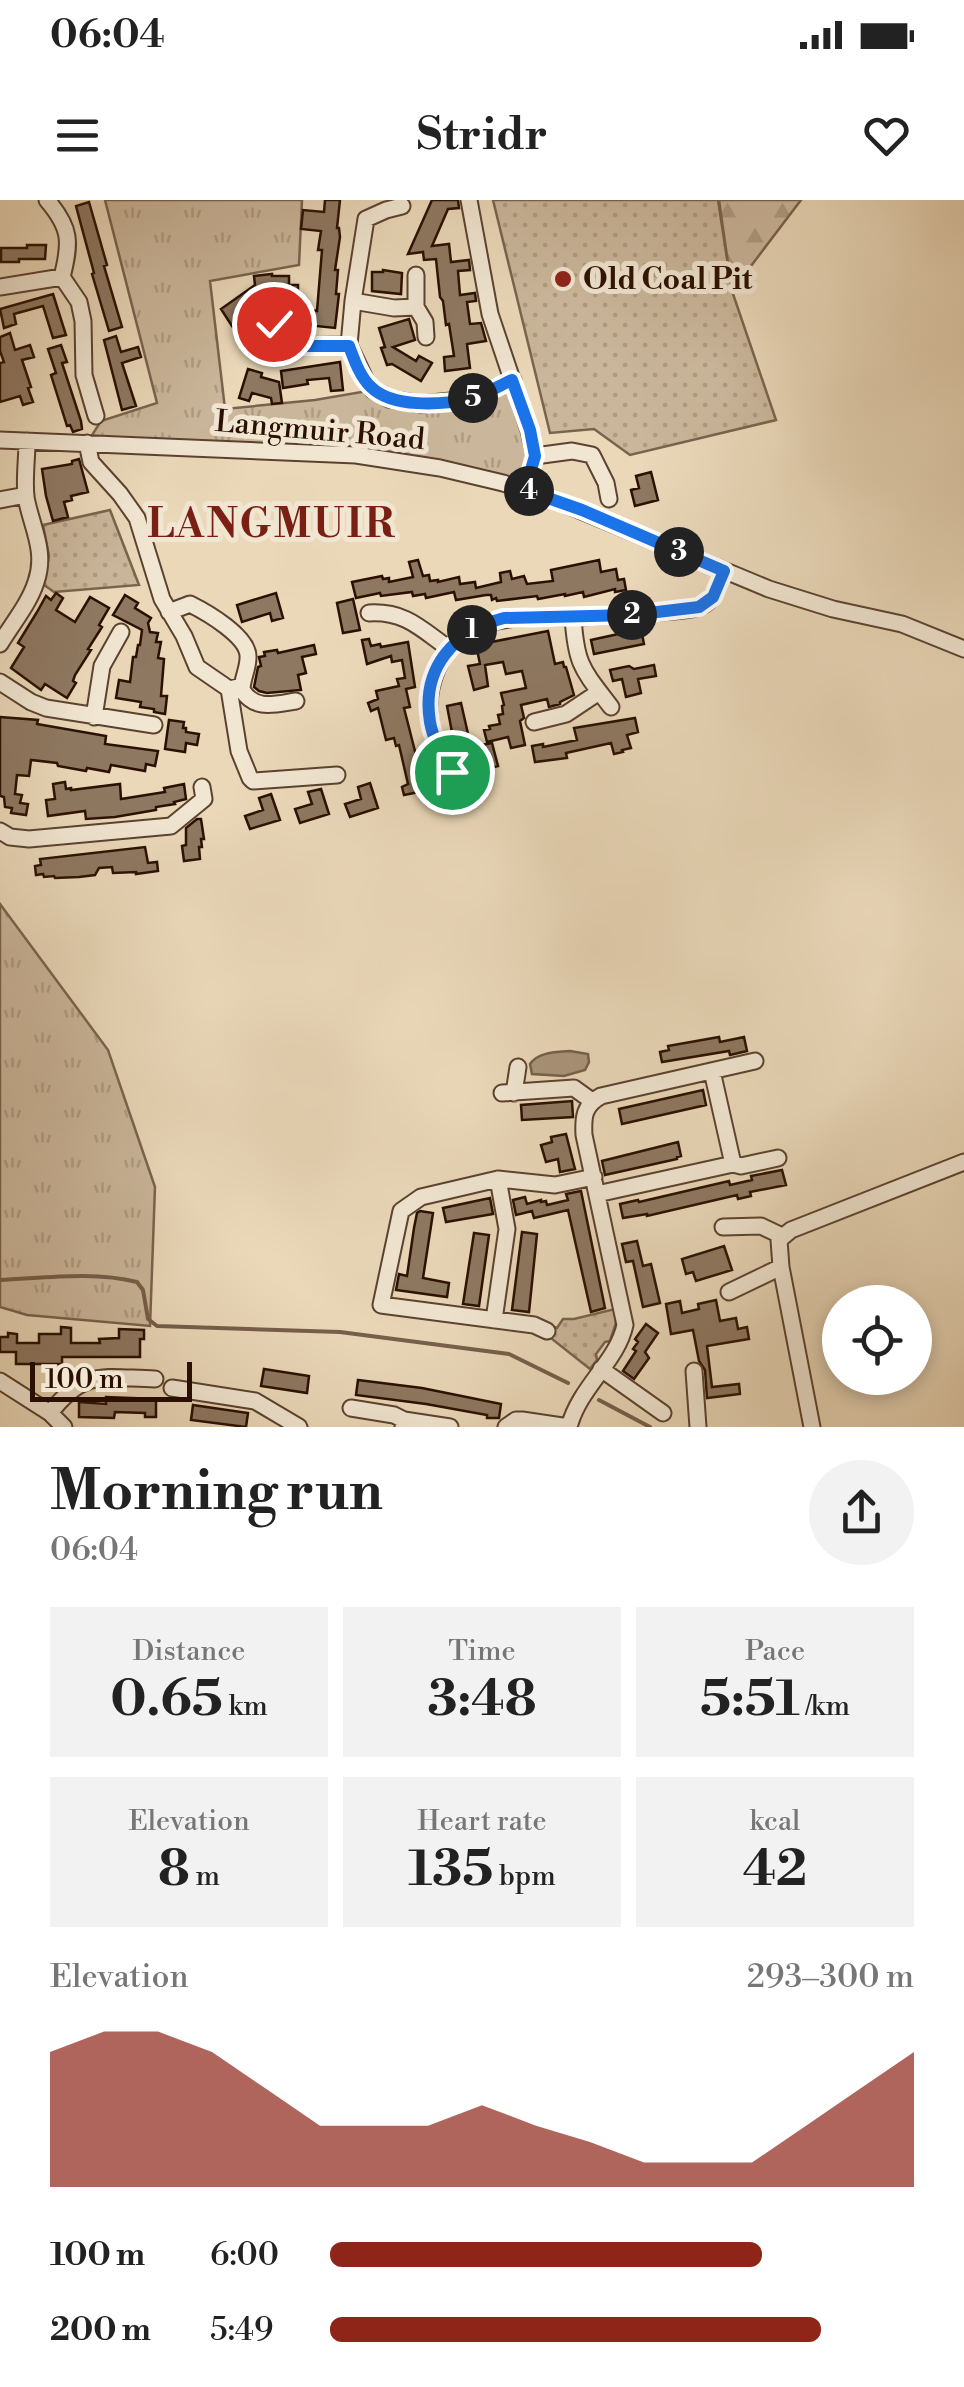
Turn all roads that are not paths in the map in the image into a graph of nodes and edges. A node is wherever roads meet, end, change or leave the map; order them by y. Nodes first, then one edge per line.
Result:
1 (48, 200) edge
2 (469, 200) edge
3 (402, 206) dead end
4 (416, 275) dead end
5 (62, 277) junction
6 (0, 287) edge
7 (353, 301) junction
8 (416, 307) junction
9 (274, 324) dead end
10 (426, 337) dead end
11 (349, 346) junction
12 (512, 380) junction
13 (96, 416) dead end
14 (0, 440) edge
15 (27, 441) junction
16 (87, 442) junction
17 (535, 456) junction
18 (525, 490) junction
19 (26, 496) junction
20 (0, 500) edge
21 (608, 500) dead end
22 (724, 571) junction
23 (170, 612) junction
24 (369, 612) dead end
25 (573, 617) junction
26 (121, 632) dead end
27 (0, 644) edge
28 (448, 648) junction
29 (964, 649) edge
30 (0, 682) edge
31 (235, 688) junction
32 (599, 692) junction
33 (296, 701) dead end
34 (611, 706) dead end
35 (94, 717) junction
36 (534, 722) dead end
37 (154, 726) dead end
38 (337, 775) dead end
39 (202, 786) dead end
40 (460, 792) dead end
41 (0, 831) edge
42 (754, 1061) dead end
43 (518, 1067) dead end
44 (712, 1071) junction
45 (592, 1101) junction
46 (778, 1158) dead end
47 (964, 1162) edge
48 (733, 1164) junction
49 (498, 1180) junction
50 (595, 1185) junction
51 (724, 1228) dead end
52 (782, 1236) junction
53 (781, 1267) junction
54 (729, 1292) dead end
55 (494, 1320) junction
56 (547, 1331) dead end
57 (600, 1369) junction
58 (694, 1370) dead end
59 (155, 1379) dead end
60 (0, 1381) edge
61 (172, 1388) dead end
62 (350, 1408) dead end
63 (50, 1413) junction
64 (663, 1413) dead end
65 (278, 1421) edge
66 (403, 1424) edge
67 (64, 1427) edge
68 (298, 1427) edge
69 (450, 1427) edge
70 (506, 1427) edge
71 (569, 1427) edge
72 (698, 1427) edge
73 (812, 1427) edge

1 - 5 street
2 - 12 street
3 - 7 street
4 - 8 street
5 - 6 street
5 - 13 street
7 - 8 street
7 - 11 street
8 - 10 street
9 - 11 street
11 - 12 street
12 - 17 street
14 - 15 street, Langmuir Road
15 - 16 street, Langmuir Road
15 - 19 street
16 - 18 street, Langmuir Road
16 - 23 street
17 - 18 street
17 - 21 street
18 - 22 street, Langmuir Road
19 - 20 street
19 - 27 street
22 - 25 street
22 - 29 street, Langmuir Road
23 - 31 street
23 - 31 street
24 - 28 street
25 - 28 street
25 - 32 street
26 - 35 street
28 - 40 street
30 - 35 street
31 - 33 street
31 - 38 street
32 - 34 street
32 - 36 street
35 - 37 street
39 - 41 street
42 - 44 street
43 - 45 street
44 - 45 street
44 - 48 street
45 - 50 street
46 - 48 street
47 - 52 street
48 - 50 street
49 - 50 street
49 - 55 street
49 - 55 street
50 - 57 street
51 - 52 street
52 - 53 street
53 - 54 street
53 - 73 street
55 - 56 street
57 - 64 street
57 - 71 street
58 - 72 street
59 - 63 street
60 - 63 street
61 - 65 street
62 - 66 street
63 - 67 street
65 - 68 street
66 - 69 street
70 - 71 street

